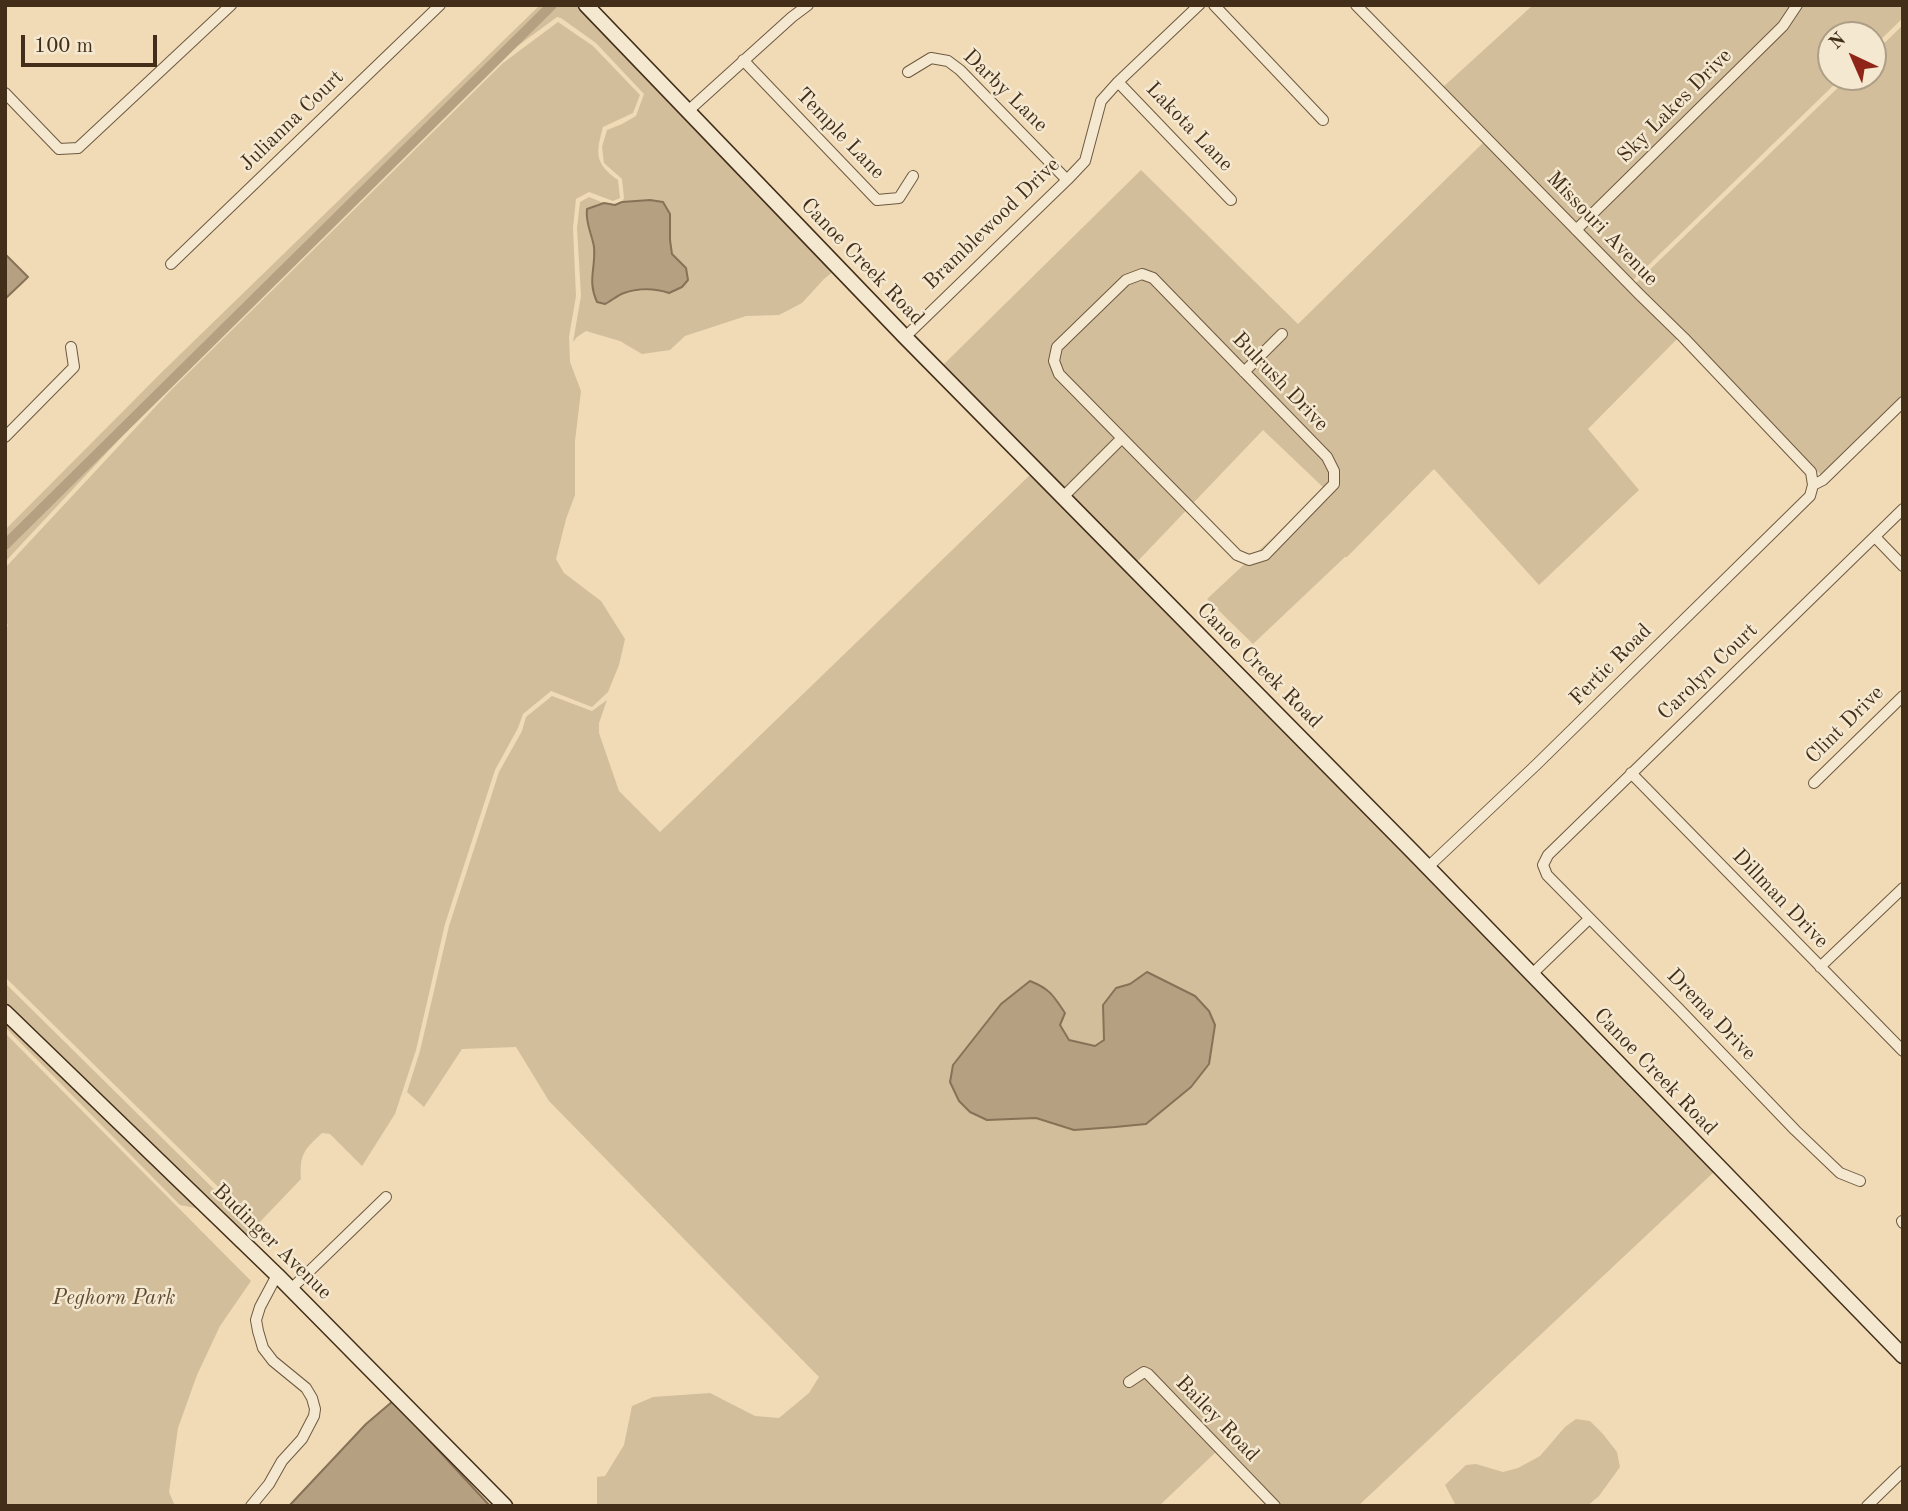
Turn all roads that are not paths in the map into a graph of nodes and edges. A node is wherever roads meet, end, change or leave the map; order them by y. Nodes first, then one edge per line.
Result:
1 (231, 5) edge
2 (440, 5) edge
3 (586, 5) edge
4 (808, 5) edge
5 (1199, 5) edge
6 (1214, 5) edge
7 (1356, 5) edge
8 (1797, 5) edge
9 (743, 60) junction
10 (908, 72) dead end
11 (1118, 82) junction
12 (5, 93) edge
13 (688, 111) junction
14 (1323, 120) dead end
15 (913, 176) dead end
16 (1067, 180) junction
17 (1231, 200) dead end
18 (1576, 230) junction
19 (171, 264) dead end
20 (1283, 334) dead end
21 (905, 337) junction
22 (71, 347) dead end
23 (1244, 372) junction
24 (1903, 402) edge
25 (5, 437) edge
26 (1122, 438) junction
27 (1813, 485) junction
28 (1063, 497) junction
29 (1903, 509) edge
30 (1875, 537) junction
31 (1903, 566) edge
32 (1903, 696) edge
33 (1631, 773) junction
34 (1814, 783) dead end
35 (1543, 865) joint
36 (1428, 867) junction
37 (1903, 888) edge
38 (1589, 919) junction
39 (1820, 967) junction
40 (1531, 975) junction
41 (5, 1012) edge
42 (1903, 1051) edge
43 (1860, 1181) dead end
44 (386, 1197) dead end
45 (277, 1275) junction
46 (291, 1289) junction
47 (1903, 1356) edge
48 (1129, 1382) dead end
49 (1903, 1471) edge
50 (251, 1506) edge
51 (505, 1506) edge
52 (1275, 1506) edge
53 (1867, 1506) edge

1 - 12 street
2 - 19 street, Julianna Court
3 - 13 main road, Canoe Creek Road
4 - 9 street
5 - 11 street, Bramblewood Drive
6 - 14 street
7 - 18 street, Missouri Avenue
8 - 18 street, Sky Lakes Drive
9 - 13 street
9 - 15 street, Temple Lane
10 - 16 street, Darby Lane
11 - 16 street, Bramblewood Drive
11 - 17 street, Lakota Lane
13 - 21 main road, Canoe Creek Road
16 - 21 street, Bramblewood Drive
18 - 27 street, Missouri Avenue
20 - 23 street
21 - 28 main road, Canoe Creek Road
22 - 25 street
23 - 26 street, Bulrush Drive
23 - 26 street, Bulrush Drive
24 - 27 street, Fertic Road
26 - 28 street
27 - 36 street, Fertic Road
28 - 36 main road, Canoe Creek Road
29 - 30 street, Carolyn Court
30 - 31 street
30 - 33 street, Carolyn Court
32 - 34 street, Clint Drive
33 - 35 street, Carolyn Court
33 - 39 street, Dillman Drive
35 - 38 street, Drema Drive
36 - 40 main road, Canoe Creek Road
37 - 39 street
38 - 40 street
38 - 43 street, Drema Drive
39 - 42 street, Dillman Drive
40 - 47 main road, Canoe Creek Road
41 - 45 main road, Budinger Avenue
44 - 46 street
45 - 46 main road, Budinger Avenue
45 - 50 street
46 - 51 main road, Budinger Avenue
48 - 52 street, Bailey Road
49 - 53 street

